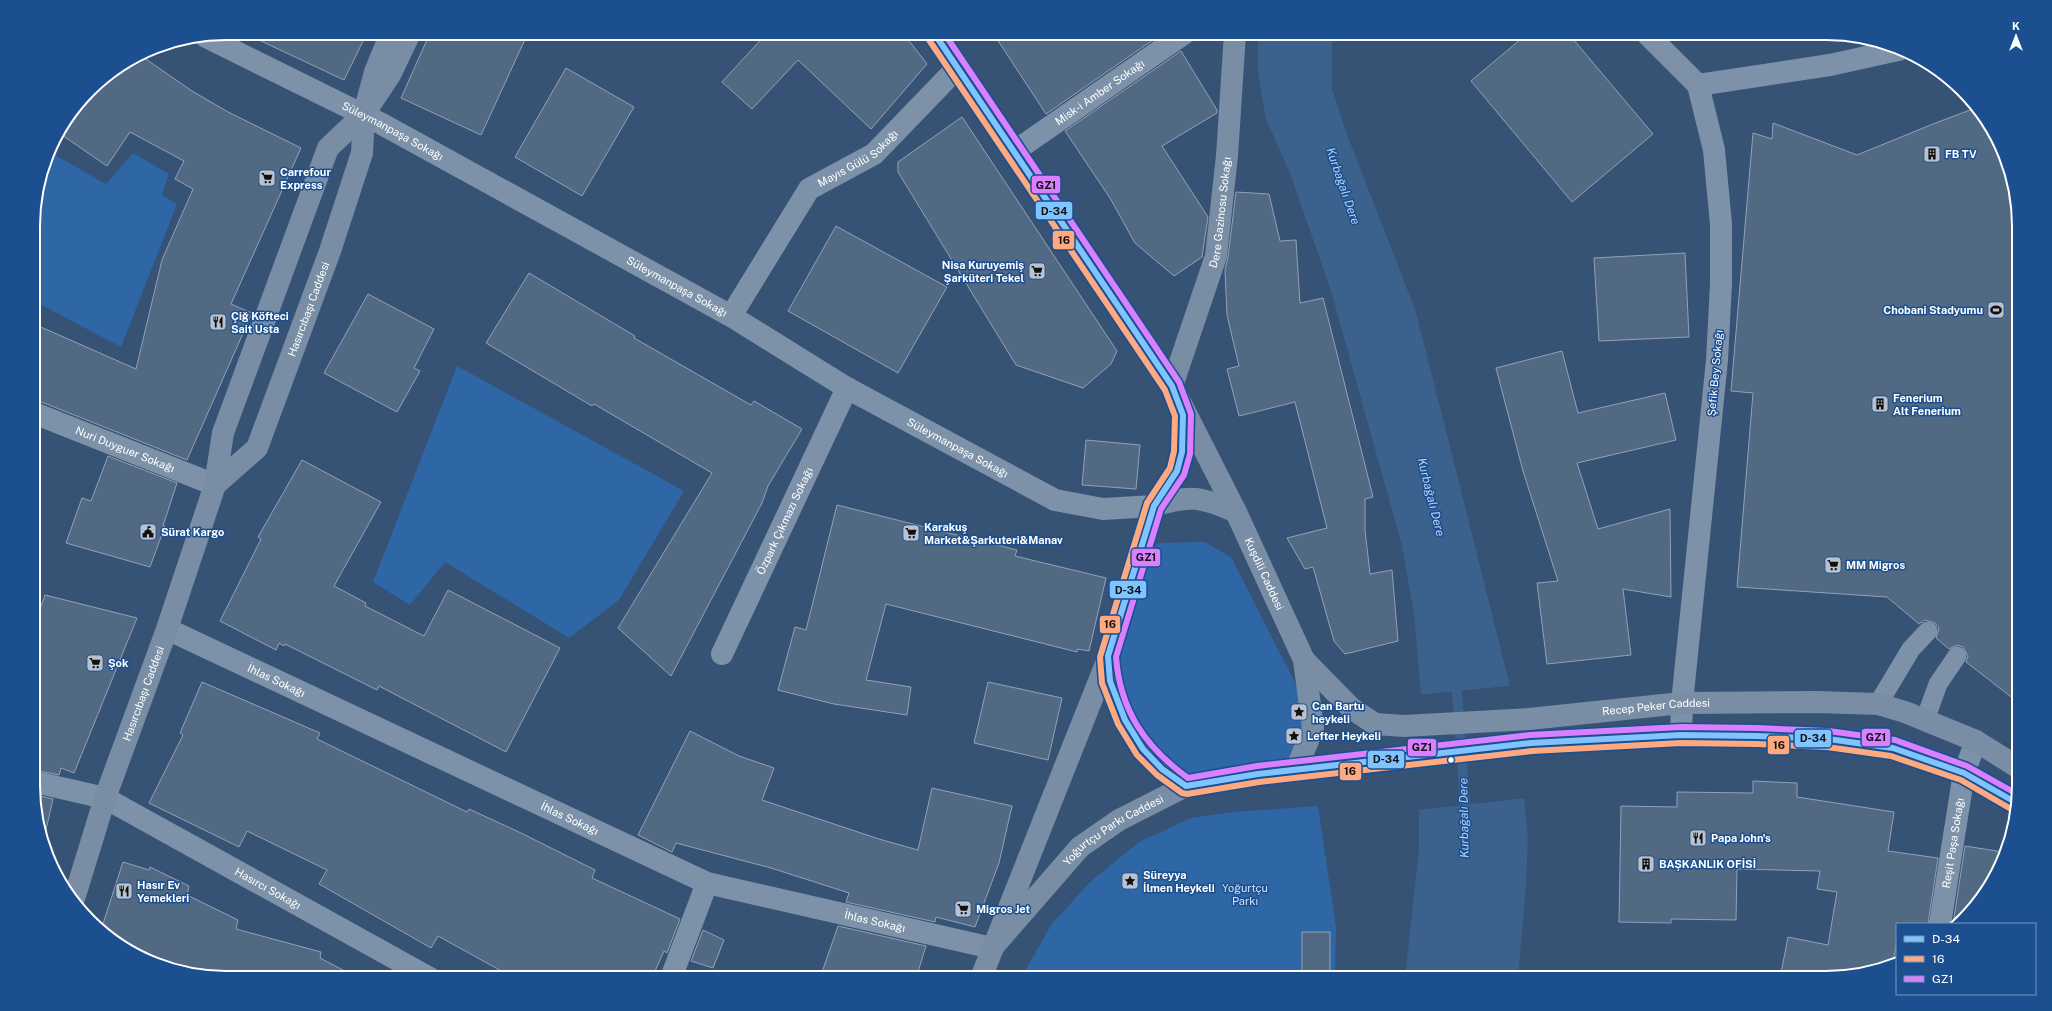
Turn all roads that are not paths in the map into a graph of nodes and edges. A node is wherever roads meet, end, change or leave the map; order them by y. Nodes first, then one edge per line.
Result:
1 (213, 40) edge
2 (388, 40) edge
3 (407, 40) edge
4 (939, 40) edge
5 (1174, 40) edge
6 (1235, 40) edge
7 (1653, 40) edge
8 (1891, 52) edge
9 (957, 68) junction
10 (1698, 85) junction
11 (364, 114) junction
12 (1015, 151) junction
13 (731, 316) junction
14 (1172, 386) junction
15 (847, 388) junction
16 (40, 415) edge
17 (215, 485) junction
18 (1154, 506) junction
19 (1236, 512) junction
20 (167, 629) junction
21 (1928, 632) dead end
22 (722, 654) dead end
23 (1108, 656) junction
24 (1958, 656) dead end
25 (1304, 660) junction
26 (1682, 703) junction
27 (1878, 704) junction
28 (1925, 720) junction
29 (1681, 735) junction
30 (1976, 740) junction
31 (2012, 763) edge
32 (1296, 770) junction
33 (1964, 773) junction
34 (40, 783) edge
35 (1186, 786) junction
36 (105, 798) junction
37 (2011, 800) edge
38 (707, 883) junction
39 (75, 894) edge
40 (1940, 923) edge
41 (992, 948) junction
42 (417, 971) edge
43 (674, 971) edge
44 (984, 971) edge

1 - 11 street, Süleymanpaşa Sokağı
2 - 11 main road, Hasırcıbaşı Caddesi
3 - 11 main road, Hasırcıbaşı Caddesi
4 - 9 main road, Kuşdili Caddesi
5 - 12 street, Misk-i Amber Sokağı
6 - 14 main road, Dere Gazinosu Sokağı
7 - 10 street
8 - 10 street
9 - 12 main road, Kuşdili Caddesi
9 - 13 street, Mayıs Gülü Sokağı
10 - 26 street, Şefik Bey Sokağı
11 - 13 street, Süleymanpaşa Sokağı
11 - 17 main road, Hasırcıbaşı Caddesi
11 - 17 main road, Hasırcıbaşı Caddesi
12 - 14 main road, Kuşdili Caddesi
13 - 15 street, Süleymanpaşa Sokağı
14 - 18 main road, Kuşdili Caddesi
14 - 19 main road, Kuşdili Caddesi
15 - 18 street, Süleymanpaşa Sokağı
15 - 22 street, Özpark Çıkmazı Sokağı
16 - 17 street, Nuri Duyguer Sokağı
17 - 20 main road, Hasırcıbaşı Caddesi
18 - 19 main road
18 - 23 main road, Yoğurtçu Parkı Caddesi
19 - 25 main road, Kuşdili Caddesi
20 - 36 main road, Hasırcıbaşı Caddesi
20 - 38 street, İhlas Sokağı
21 - 27 lane
23 - 35 main road, Yoğurtçu Parkı Caddesi
23 - 41 main road, Yoğurtçu Parkı Caddesi
24 - 28 lane
25 - 26 main road, Recep Peker Caddesi
25 - 32 main road, Kuşdili Caddesi
26 - 27 main road, Recep Peker Caddesi
26 - 29 street, Şefik Bey Sokağı
27 - 28 main road, Recep Peker Caddesi
28 - 30 main road, Recep Peker Caddesi
29 - 32 main road
29 - 33 main road
30 - 31 main road, Recep Peker Caddesi
30 - 33 street, Reşit Paşa Sokağı
32 - 35 main road
33 - 37 main road
33 - 40 street, Reşit Paşa Sokağı
34 - 36 street, Hasırcı Sokağı
35 - 41 main road, Yoğurtçu Parkı Caddesi
36 - 39 main road, Hasırcıbaşı Caddesi
36 - 42 street, Hasırcı Sokağı
38 - 41 street, İhlas Sokağı
38 - 43 street
41 - 44 main road, Yoğurtçu Parkı Caddesi

